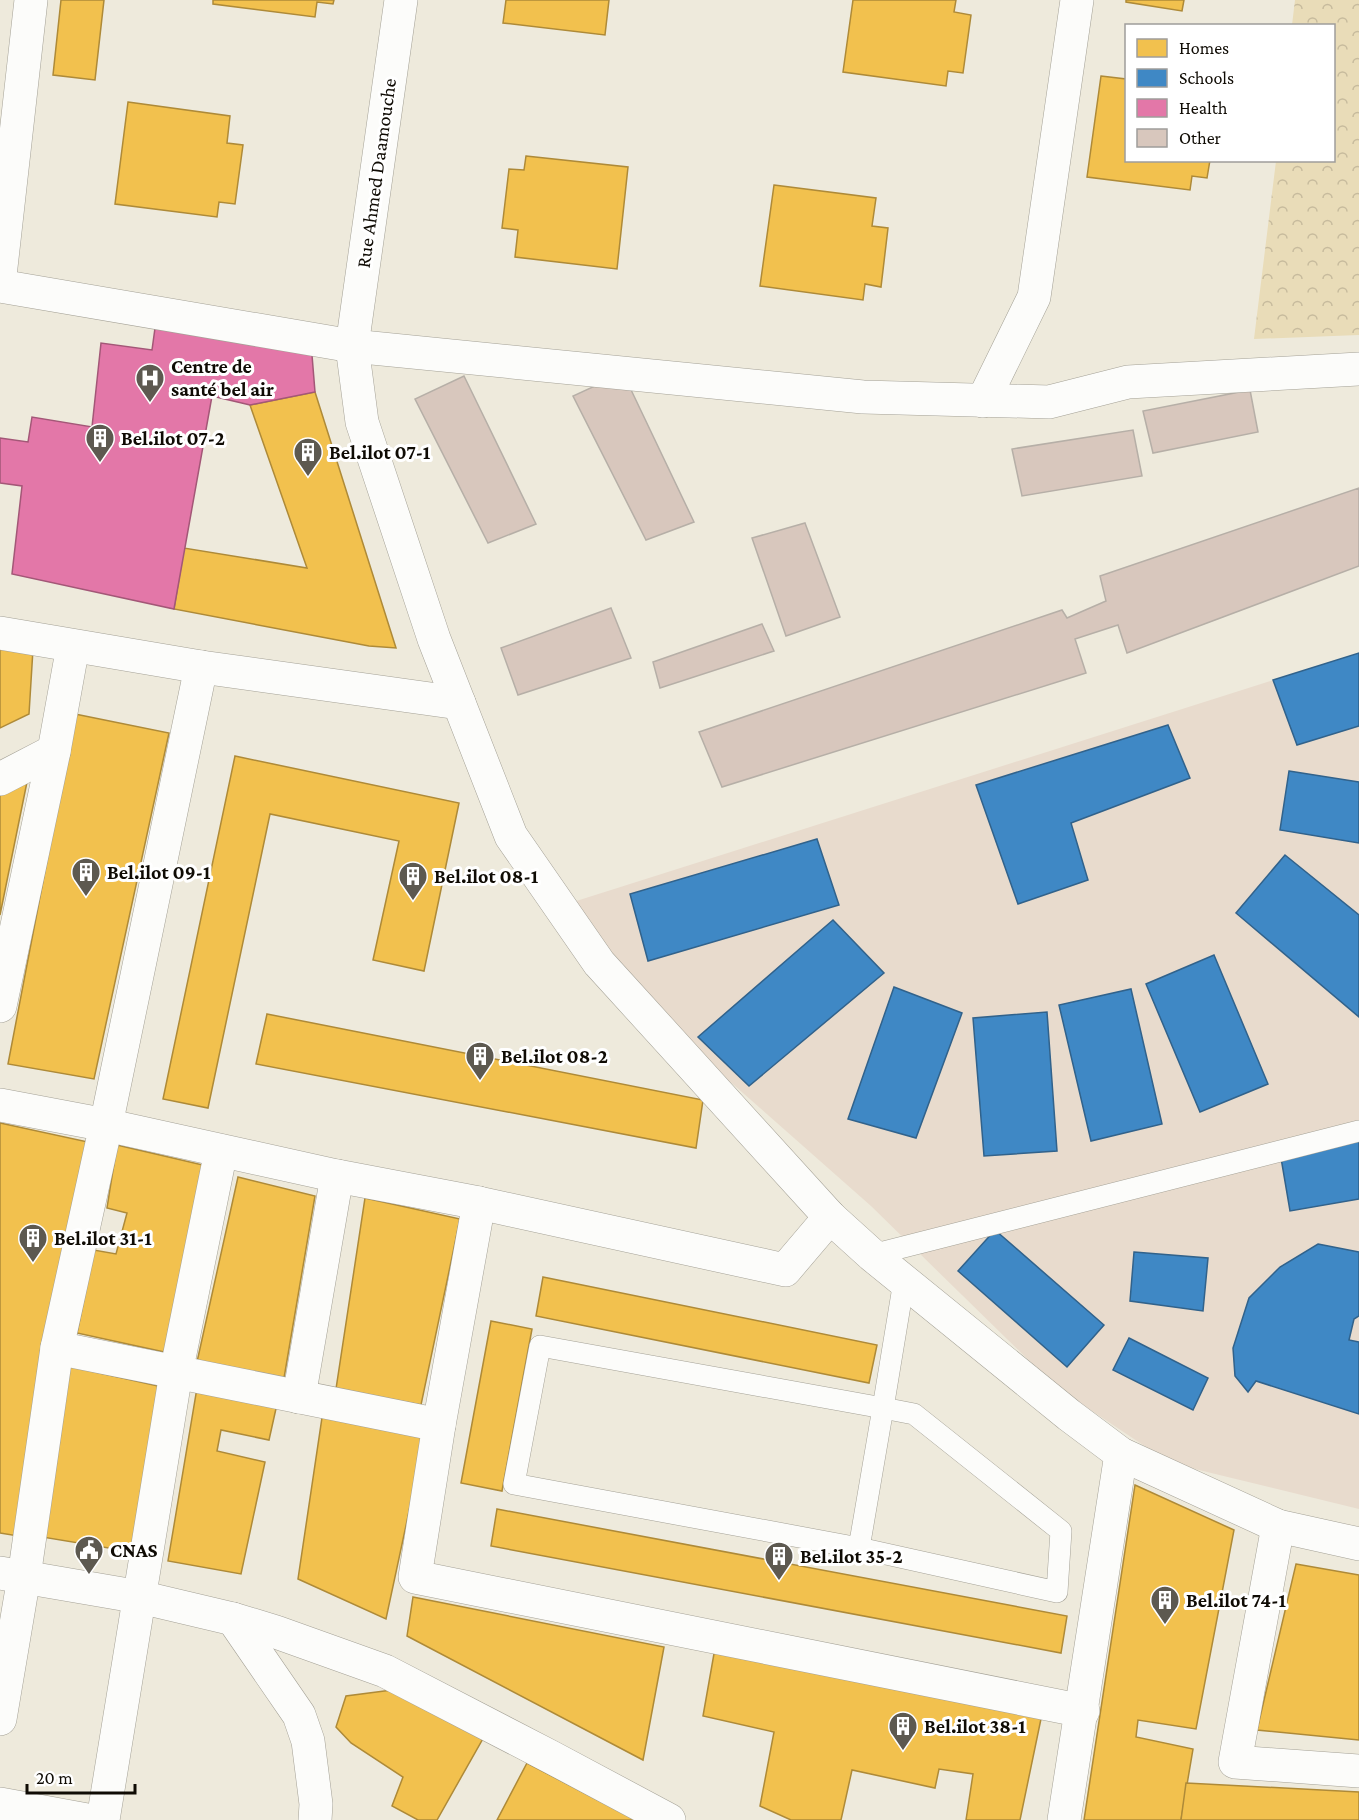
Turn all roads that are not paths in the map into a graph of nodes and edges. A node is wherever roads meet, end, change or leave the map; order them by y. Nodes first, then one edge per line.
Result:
1 (31, 0) edge
2 (400, 0) edge
3 (1077, 0) edge
4 (0, 276) edge
5 (0, 286) edge
6 (352, 346) junction
7 (1359, 369) edge
8 (983, 401) junction
9 (0, 633) edge
10 (73, 646) junction
11 (201, 667) junction
12 (459, 703) junction
13 (54, 751) junction
14 (0, 779) edge
15 (0, 1006) edge
16 (0, 1105) edge
17 (106, 1125) junction
18 (1359, 1131) edge
19 (221, 1152) junction
20 (337, 1176) junction
21 (479, 1203) junction
22 (830, 1217) junction
23 (872, 1255) junction
24 (904, 1281) junction
25 (57, 1348) junction
26 (176, 1373) junction
27 (299, 1397) junction
28 (883, 1408) junction
29 (439, 1425) junction
30 (1121, 1454) junction
31 (1278, 1526) junction
32 (1359, 1545) edge
33 (859, 1548) junction
34 (12, 1575) edge
35 (140, 1597) junction
36 (232, 1619) junction
37 (1083, 1711) junction
38 (0, 1719) edge
39 (1359, 1771) edge
40 (0, 1804) edge
41 (87, 1820) edge
42 (103, 1820) edge
43 (315, 1820) edge
44 (669, 1820) edge
45 (1065, 1820) edge

1 - 4 street
2 - 6 street, Rue Ahmed Daamouche
3 - 8 street
5 - 6 street
6 - 8 street
6 - 12 street, Rue Ahmed Daamouche
7 - 8 street
9 - 10 street
10 - 11 street
10 - 13 street
11 - 12 street
11 - 17 street
12 - 22 street, Rue Ahmed Daamouche
13 - 14 street
13 - 15 street
16 - 17 street
17 - 19 street
17 - 25 street
18 - 23 lane
19 - 20 street
19 - 26 street
20 - 21 street
20 - 27 street
21 - 22 street
21 - 29 street
22 - 23 street, Rue Ahmed Daamouche
23 - 24 street, Rue Ahmed Daamouche
24 - 28 lane
24 - 30 street, Rue Ahmed Daamouche
25 - 26 street
25 - 34 street
26 - 27 street
26 - 35 street
27 - 29 street
28 - 33 lane
28 - 33 lane
28 - 33 lane
29 - 37 street
30 - 31 street, Rue Ahmed Daamouche
30 - 37 street
31 - 32 street, Rue Ahmed Daamouche
31 - 39 street
34 - 35 street
34 - 38 street
35 - 36 street
35 - 42 street
36 - 43 street
36 - 44 street
37 - 45 street
40 - 41 street

